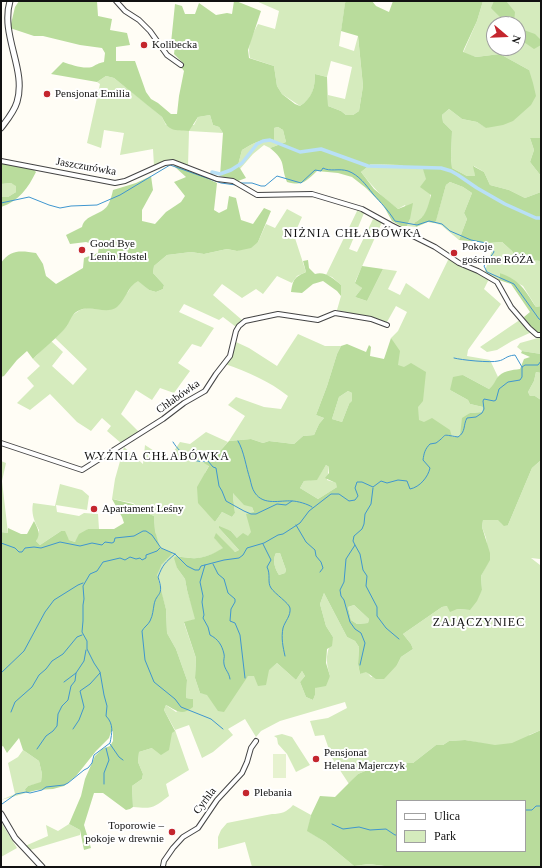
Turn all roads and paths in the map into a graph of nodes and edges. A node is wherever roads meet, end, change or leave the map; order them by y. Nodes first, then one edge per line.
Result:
1 (10, 1) edge
2 (116, 1) edge
3 (181, 65) dead end
4 (1, 128) edge
5 (1, 161) edge
6 (387, 325) dead end
7 (541, 335) edge
8 (1, 443) edge
9 (256, 741) dead end
10 (1, 814) edge
11 (42, 867) edge
12 (158, 867) edge
13 (164, 867) edge

1 - 4 street
2 - 3 street
5 - 7 street, Jaszczurówka
6 - 8 street, Chłabówka
9 - 13 street, Cyrhla
10 - 11 street
12 - 13 street, Cyrhla

